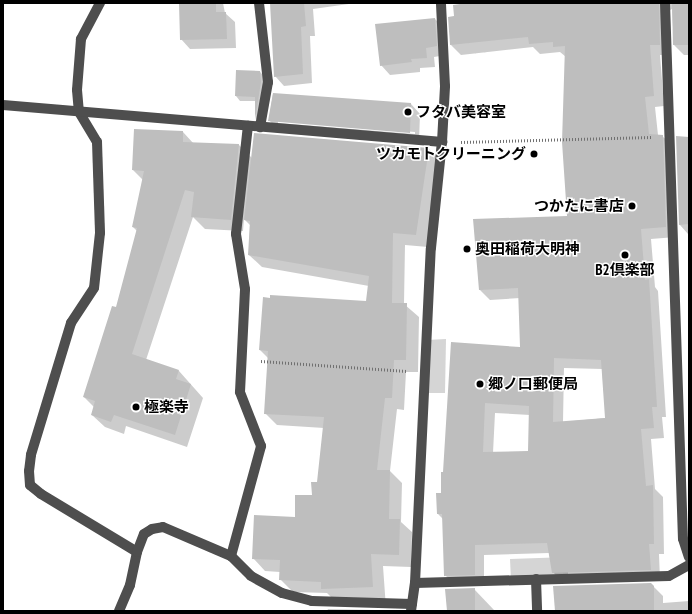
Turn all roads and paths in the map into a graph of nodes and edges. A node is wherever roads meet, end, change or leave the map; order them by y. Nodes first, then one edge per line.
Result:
1 (100, 3) edge
2 (259, 3) edge
3 (441, 3) edge
4 (665, 3) edge
5 (3, 105) edge
6 (79, 112) junction
7 (248, 126) junction
8 (260, 127) junction
9 (672, 136) junction
10 (442, 142) junction
11 (242, 359) junction
12 (426, 373) junction
13 (137, 552) junction
14 (231, 556) junction
15 (689, 557) edge
16 (689, 565) edge
17 (536, 579) junction
18 (415, 583) junction
19 (411, 608) edge
20 (119, 611) edge
21 (537, 611) edge

1 - 6 street
2 - 8 street
3 - 10 street
4 - 9 street
5 - 6 street
6 - 7 street
6 - 13 street
7 - 8 street
7 - 11 street
8 - 10 street
9 - 10 path
9 - 15 street
10 - 12 street
11 - 12 path
11 - 14 street
12 - 18 street
13 - 14 street
13 - 20 street
14 - 19 street
16 - 17 street
17 - 18 street
17 - 21 street
18 - 19 street

